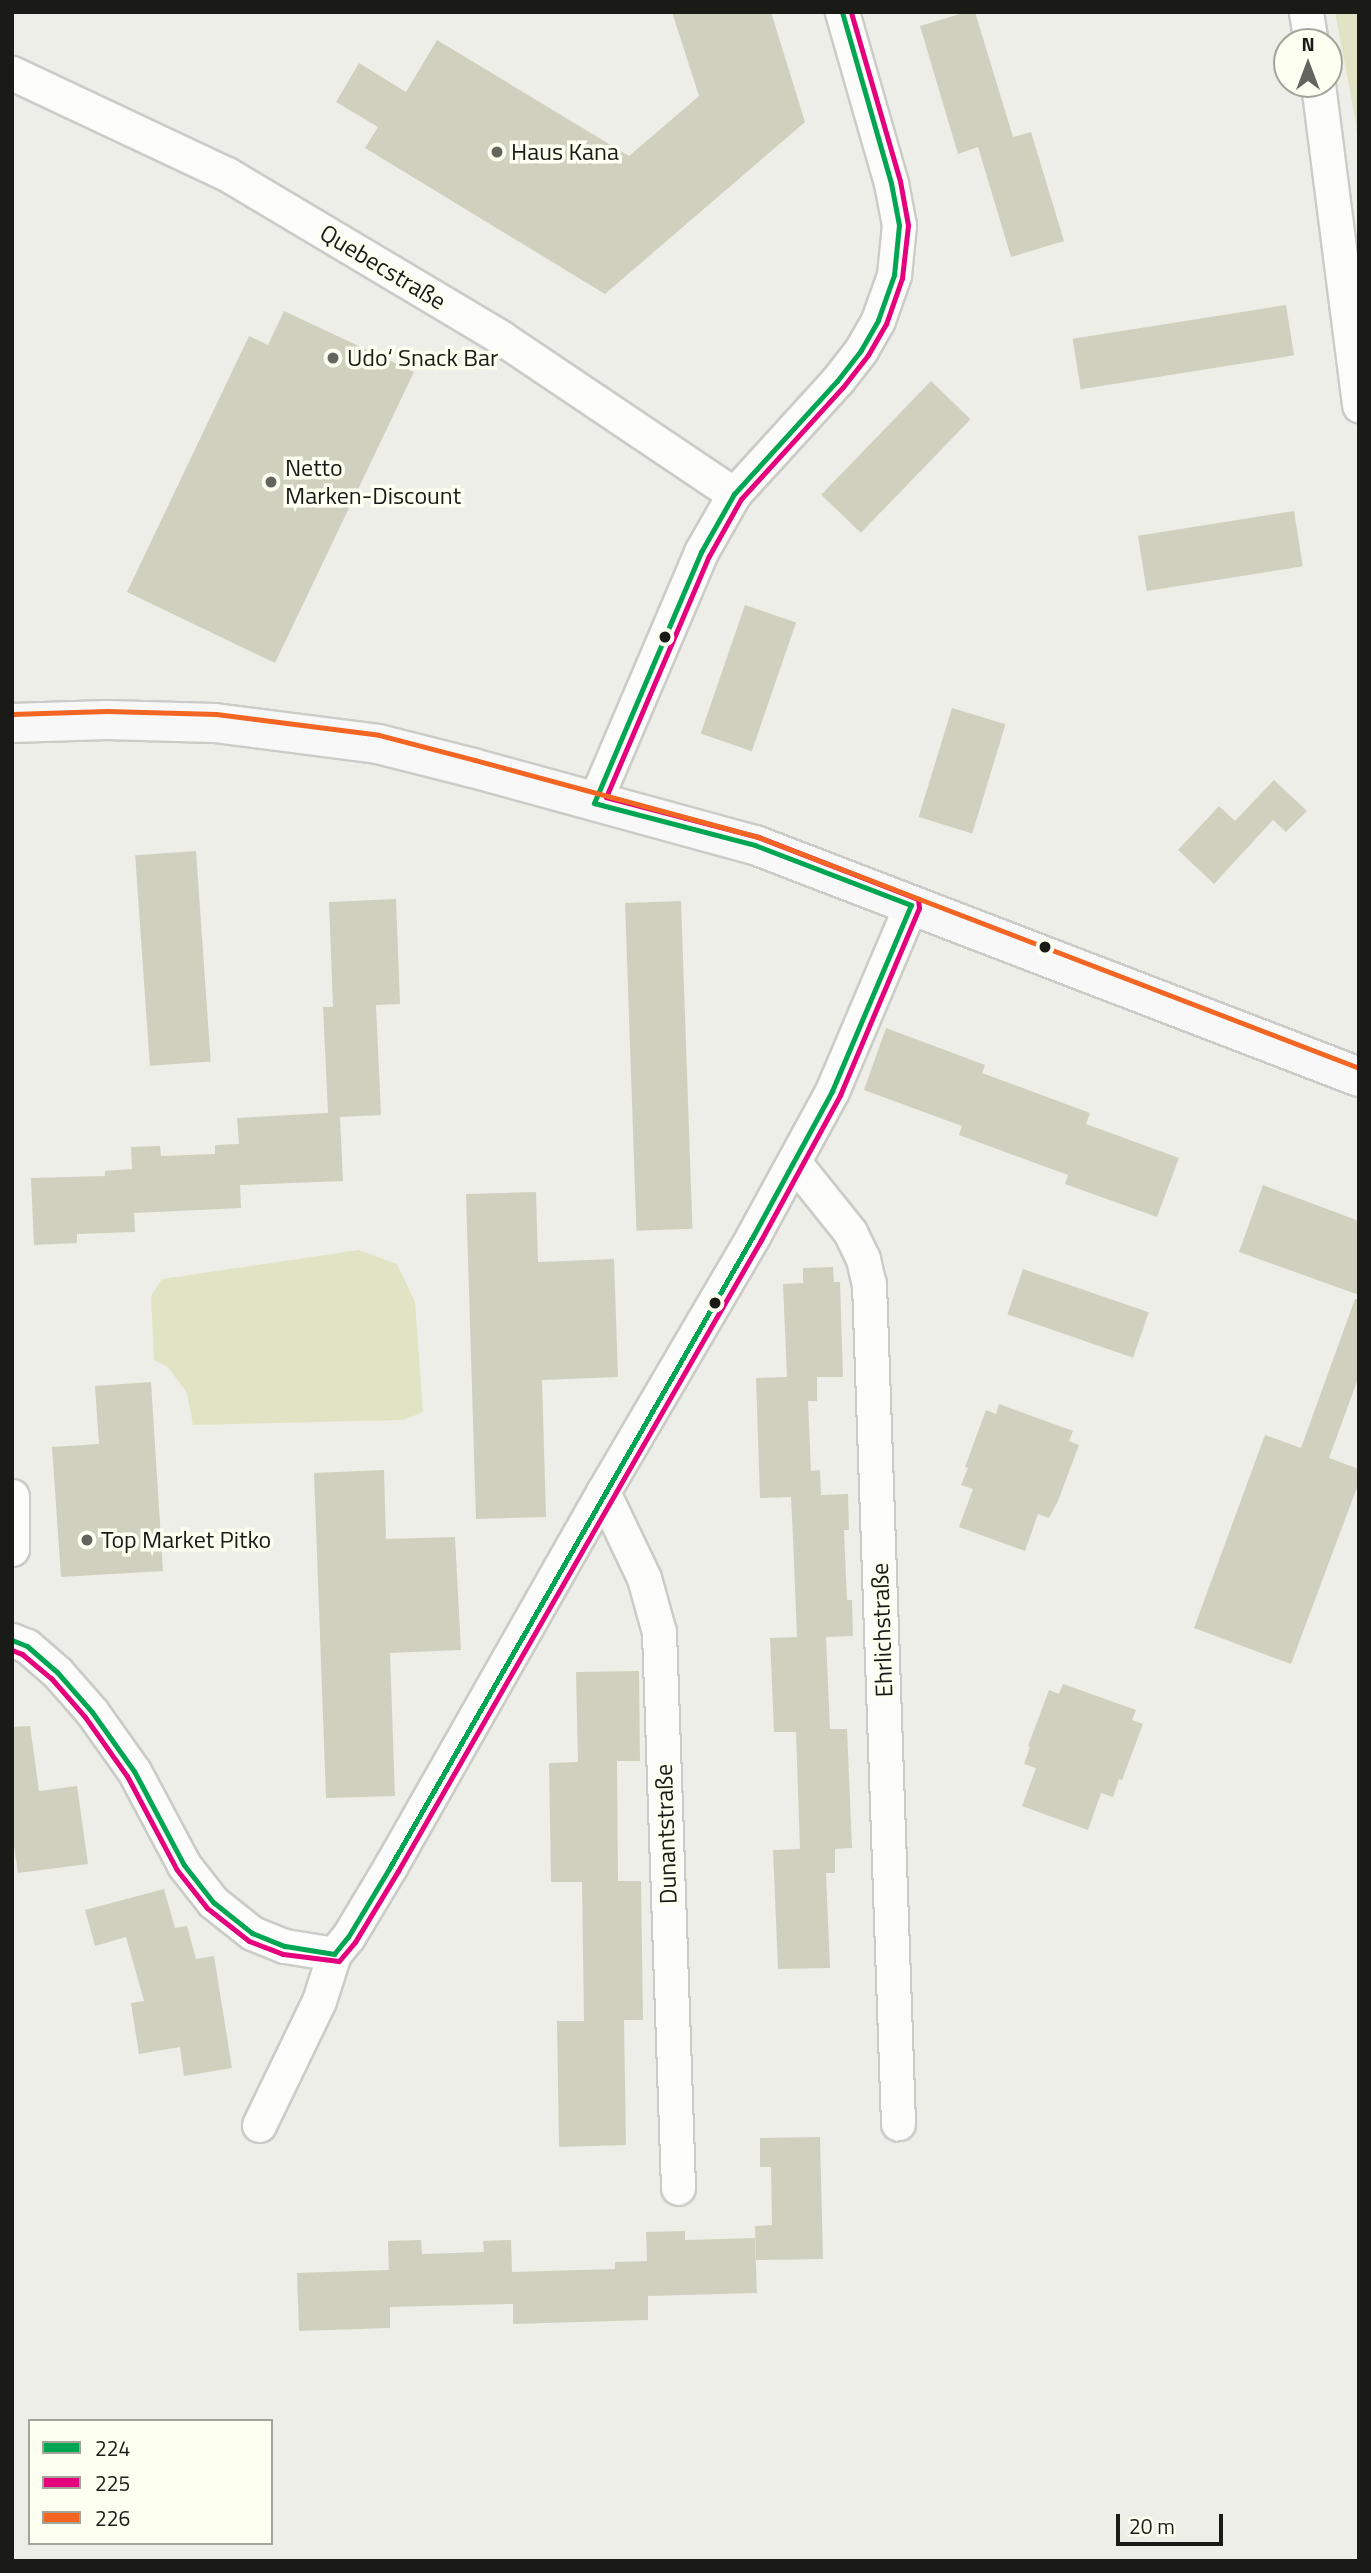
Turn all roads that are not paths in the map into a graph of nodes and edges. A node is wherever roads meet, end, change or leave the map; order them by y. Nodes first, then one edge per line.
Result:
1 (842, 12) edge
2 (12, 73) edge
3 (1320, 98) edge
4 (1359, 405) edge
5 (734, 494) junction
6 (12, 723) edge
7 (594, 803) junction
8 (911, 905) junction
9 (1359, 1077) edge
10 (794, 1162) junction
11 (603, 1492) junction
12 (12, 1496) edge
13 (12, 1549) edge
14 (12, 1640) edge
15 (334, 1954) junction
16 (898, 2123) dead end
17 (259, 2125) dead end
18 (678, 2188) dead end

1 - 5 street
2 - 5 street, Quebecstraße
3 - 4 street
5 - 7 street
6 - 7 main road
7 - 8 main road
8 - 9 main road
8 - 10 street
10 - 11 street
10 - 16 street, Ehrlichstraße
11 - 15 street
11 - 18 street, Dunantstraße
12 - 13 street
14 - 15 street
15 - 17 street

